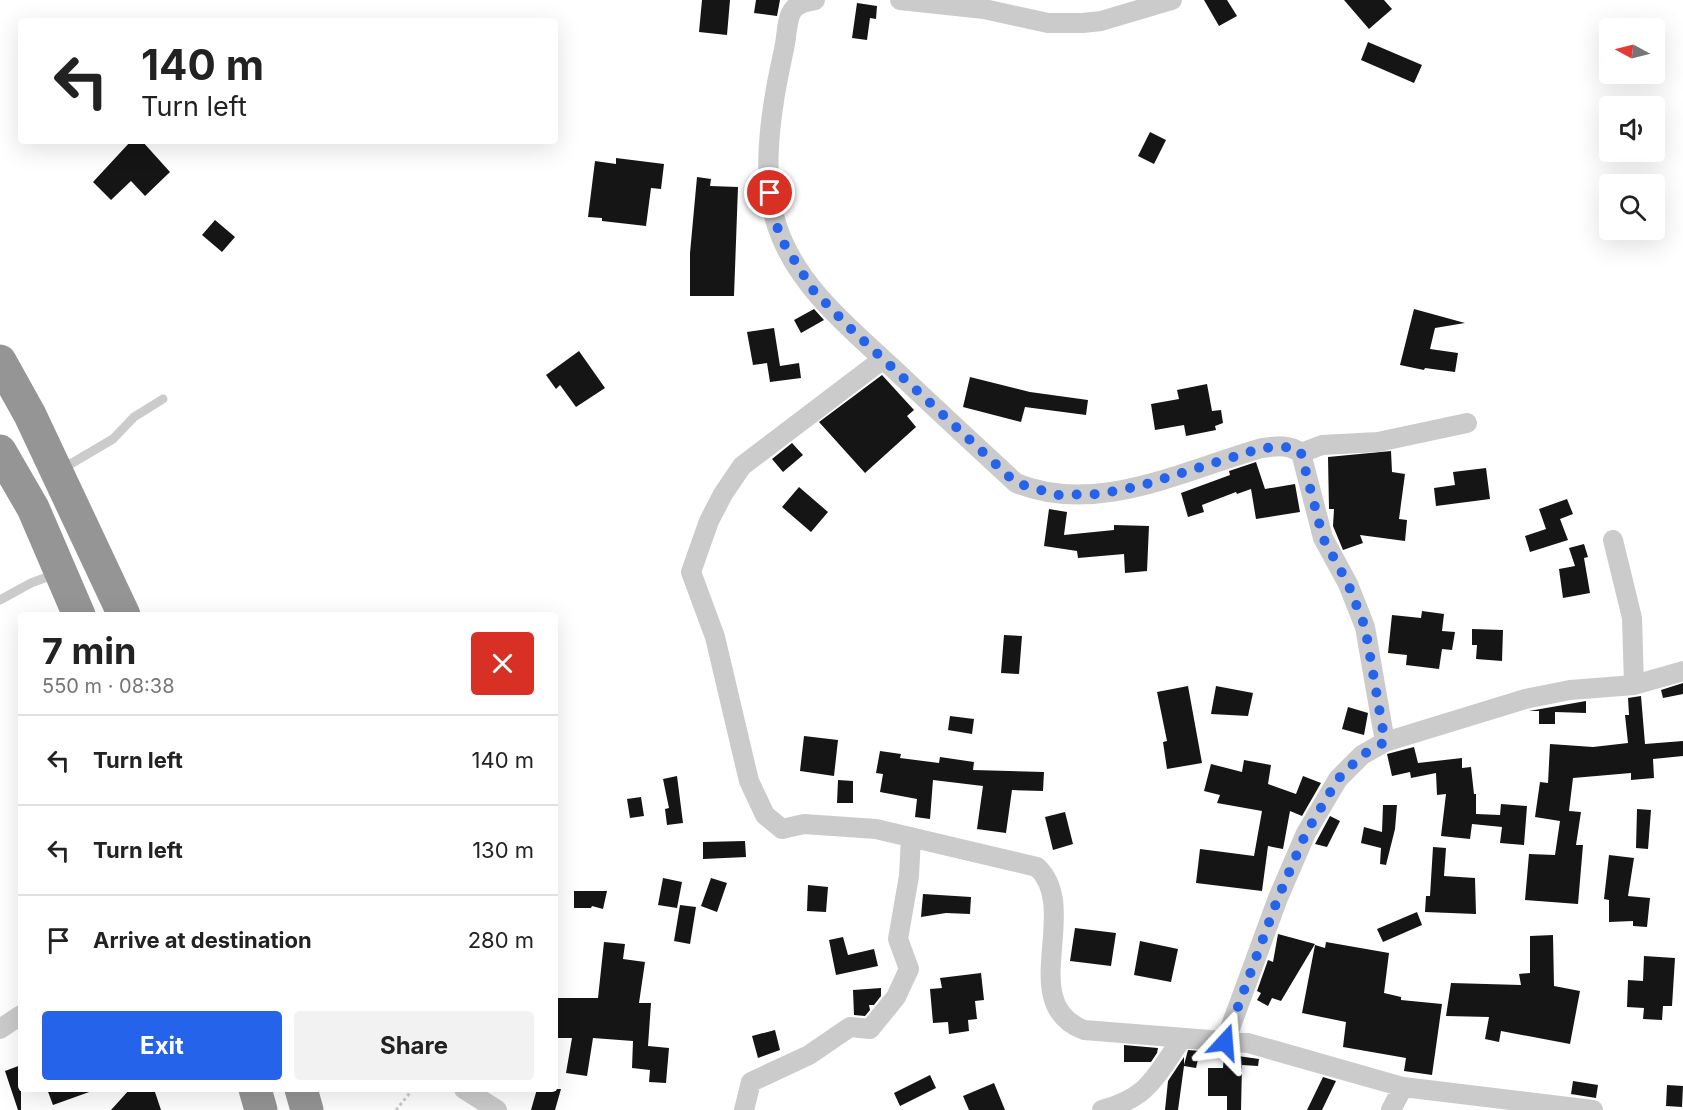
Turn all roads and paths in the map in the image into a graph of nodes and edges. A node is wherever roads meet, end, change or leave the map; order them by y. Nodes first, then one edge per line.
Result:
1 (815, 0) edge
2 (900, 0) edge
3 (1172, 0) edge
4 (883, 358) junction
5 (0, 361) edge
6 (163, 399) dead end
7 (1467, 423) dead end
8 (0, 451) edge
9 (1301, 453) junction
10 (57, 472) junction
11 (1612, 540) dead end
12 (61, 572) junction
13 (0, 600) edge
14 (78, 612) edge
15 (123, 612) edge
16 (1683, 671) edge
17 (1634, 685) junction
18 (1385, 742) junction
19 (911, 837) junction
20 (18, 1017) edge
21 (0, 1029) edge
22 (1181, 1040) junction
23 (1225, 1042) junction
24 (1403, 1087) junction
25 (256, 1092) edge
26 (302, 1092) edge
27 (411, 1092) edge
28 (469, 1092) edge
29 (261, 1110) edge
30 (307, 1110) edge
31 (396, 1110) edge
32 (497, 1110) edge
33 (744, 1110) edge
34 (1101, 1110) edge
35 (1391, 1110) edge
36 (1593, 1110) edge

1 - 4 street
2 - 3 street
4 - 9 street
4 - 19 street
5 - 10 highway
6 - 10 lane
7 - 9 street
8 - 12 highway
9 - 18 street
10 - 15 highway
11 - 17 street
12 - 13 lane
12 - 14 highway
16 - 17 street
17 - 18 street
18 - 23 street
19 - 22 street
19 - 33 street
20 - 21 street
22 - 23 street
22 - 34 street
23 - 24 street
24 - 35 street
24 - 36 street
25 - 29 highway
26 - 30 highway
27 - 31 path
28 - 32 street

